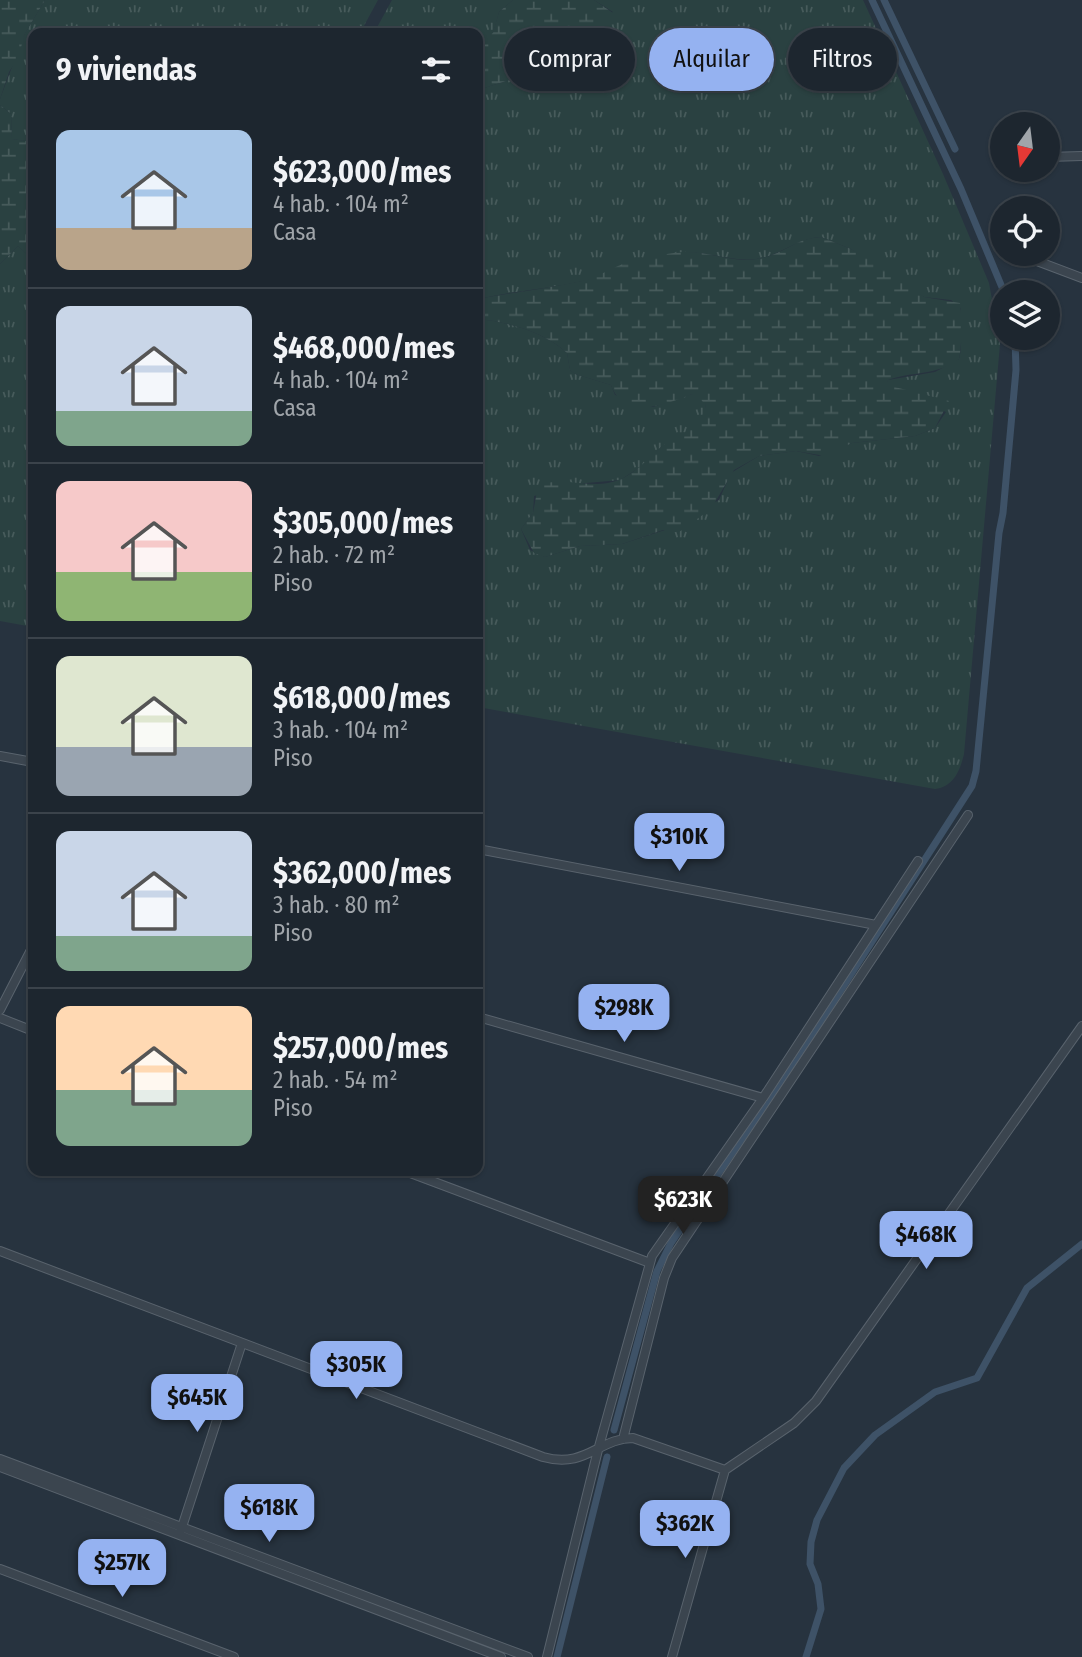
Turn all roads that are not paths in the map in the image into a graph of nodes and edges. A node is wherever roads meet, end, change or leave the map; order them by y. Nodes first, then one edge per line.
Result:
1 (1082, 156) edge
2 (1060, 157) edge
3 (1050, 266) edge
4 (1082, 278) edge
5 (0, 756) edge
6 (28, 761) edge
7 (968, 815) dead end
8 (483, 850) edge
9 (918, 861) dead end
10 (876, 925) junction
11 (28, 956) edge
12 (0, 1010) edge
13 (0, 1018) edge
14 (483, 1018) edge
15 (1082, 1026) edge
16 (28, 1029) edge
17 (762, 1098) junction
18 (418, 1176) edge
19 (0, 1251) edge
20 (650, 1263) junction
21 (242, 1343) junction
22 (623, 1439) junction
23 (598, 1450) junction
24 (0, 1459) edge
25 (0, 1467) edge
26 (725, 1470) junction
27 (181, 1531) junction
28 (0, 1569) edge
29 (234, 1657) edge
30 (501, 1657) edge
31 (528, 1657) edge
32 (547, 1657) edge
33 (672, 1657) edge

1 - 2 street
3 - 4 street
5 - 6 street
7 - 22 street
8 - 10 street
9 - 10 street
10 - 17 street
11 - 12 street
13 - 16 street
14 - 17 street
15 - 26 street
17 - 20 street
18 - 20 street
19 - 21 street
20 - 23 street
21 - 23 street
21 - 27 street
22 - 23 street
22 - 26 street
23 - 32 street
24 - 27 street
25 - 27 street
26 - 33 street
27 - 30 street
27 - 31 street
28 - 29 street

